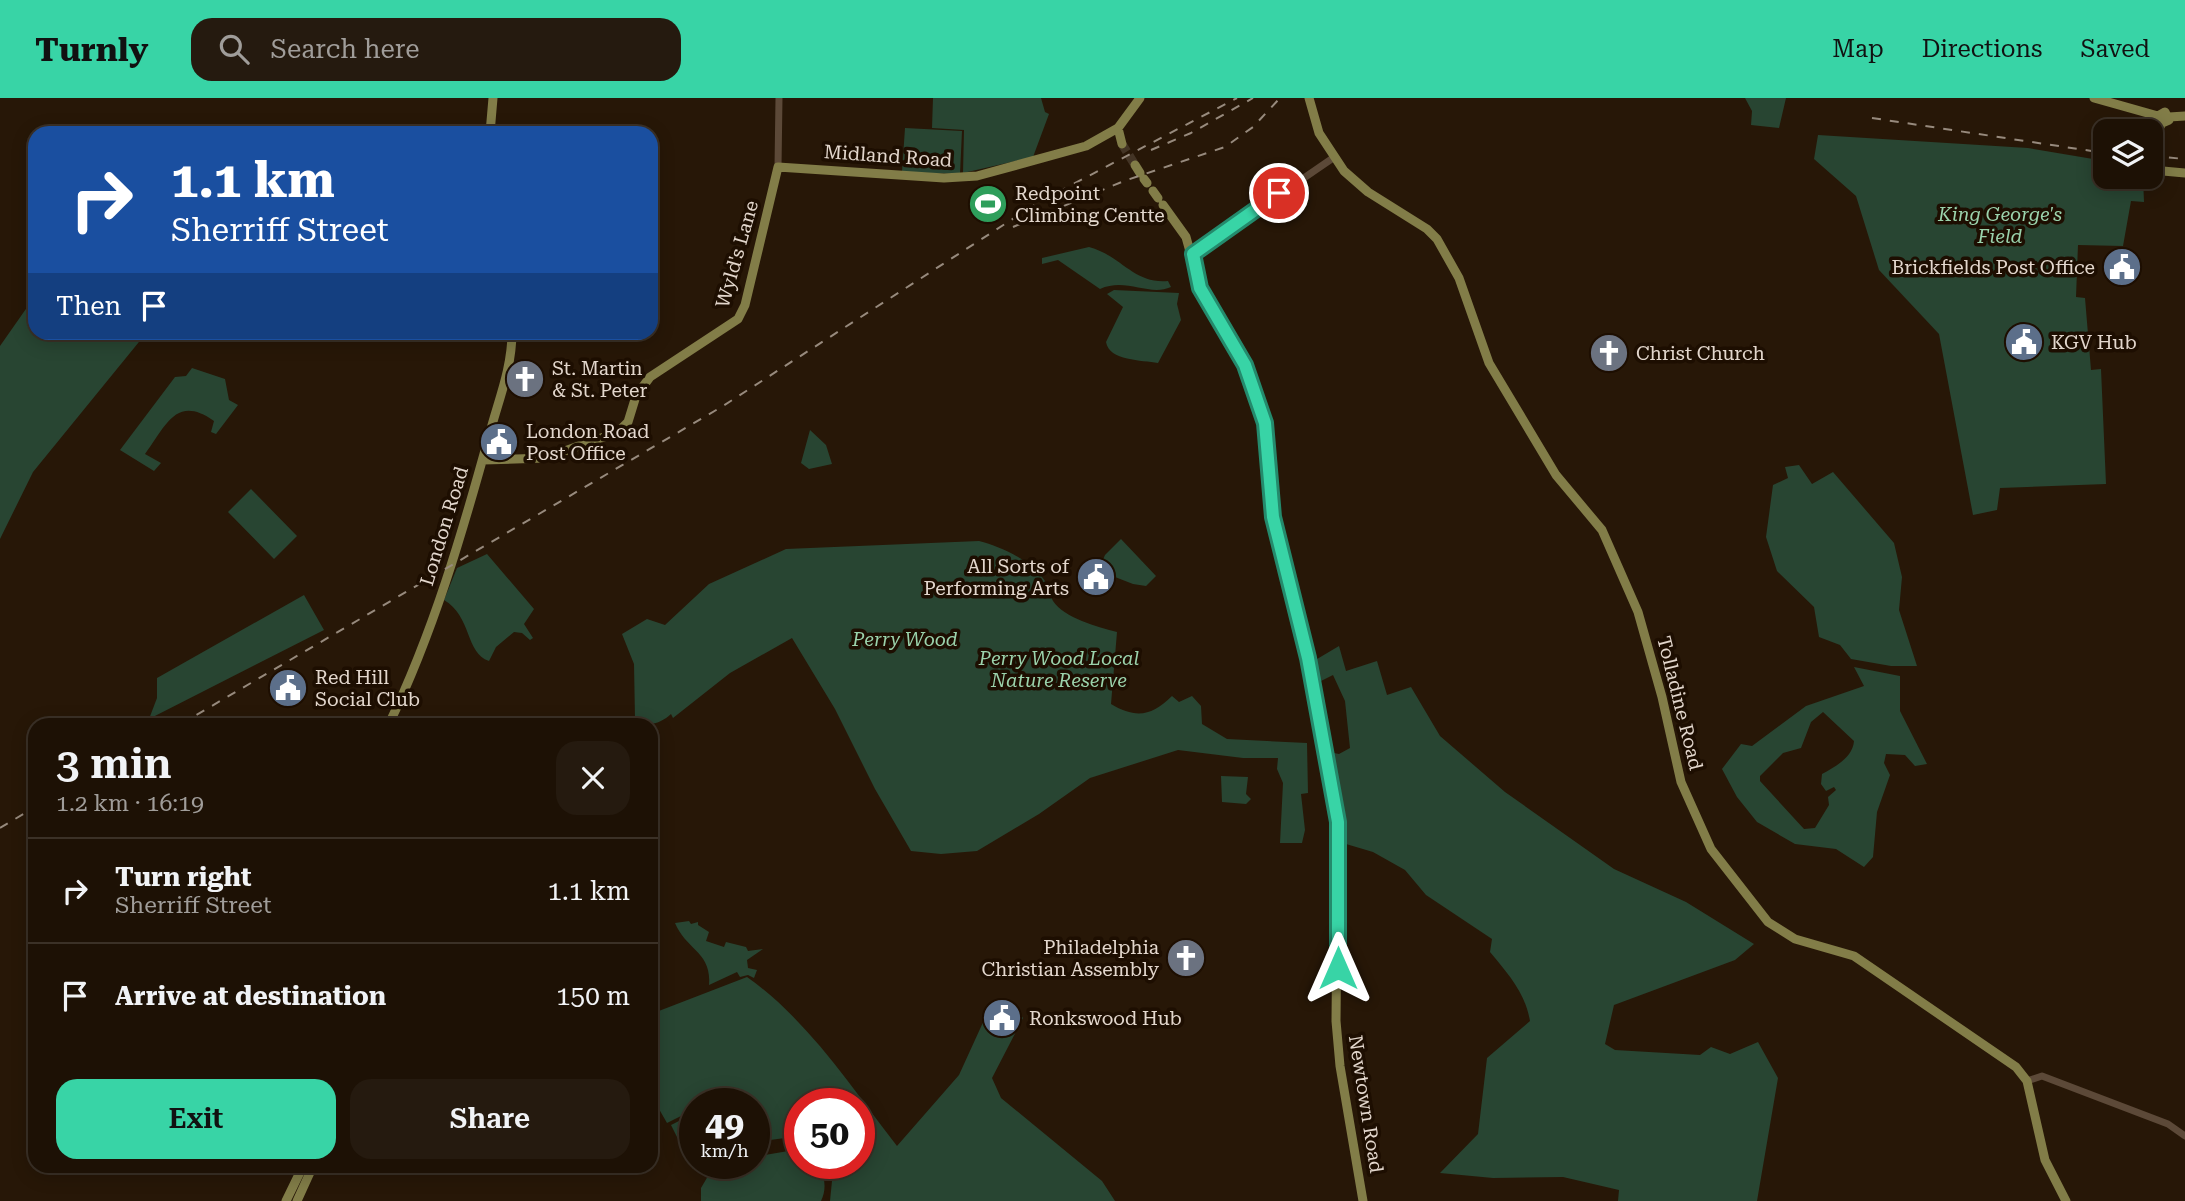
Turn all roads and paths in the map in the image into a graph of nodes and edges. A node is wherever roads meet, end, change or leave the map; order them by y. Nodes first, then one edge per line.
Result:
1 (493, 98) edge
2 (779, 98) edge
3 (1132, 98) edge
4 (1140, 98) edge
5 (1309, 98) edge
6 (2094, 98) edge
7 (1130, 113) junction
8 (2185, 116) edge
9 (2163, 119) joint
10 (491, 126) edge
11 (1118, 128) junction
12 (1122, 144) tunnel mouth
13 (1334, 158) junction
14 (778, 167) junction
15 (2163, 171) edge
16 (2185, 173) edge
17 (1149, 185) dead end
18 (1193, 254) junction
19 (511, 340) edge
20 (483, 460) junction
21 (392, 718) edge
22 (2027, 1081) junction
23 (2185, 1136) edge
24 (300, 1173) edge
25 (310, 1173) edge
26 (286, 1201) edge
27 (297, 1201) edge
28 (1363, 1201) edge
29 (2066, 1201) edge

1 - 10 main road
2 - 14 street, Wyld's Lane
3 - 7 street
4 - 7 main road, Midland Road
5 - 13 main road, Tolladine Road
6 - 9 main road
7 - 11 main road, Midland Road
8 - 9 main road
11 - 12 main road
11 - 14 main road, Midland Road
13 - 18 street
13 - 22 main road, Tolladine Road
14 - 20 main road, Wyld's Lane
15 - 16 main road
17 - 18 main road, Newtown Road
18 - 28 main road, Newtown Road
19 - 20 main road, London Road
20 - 21 main road, London Road
22 - 23 street
22 - 29 main road
24 - 26 main road
25 - 27 main road

